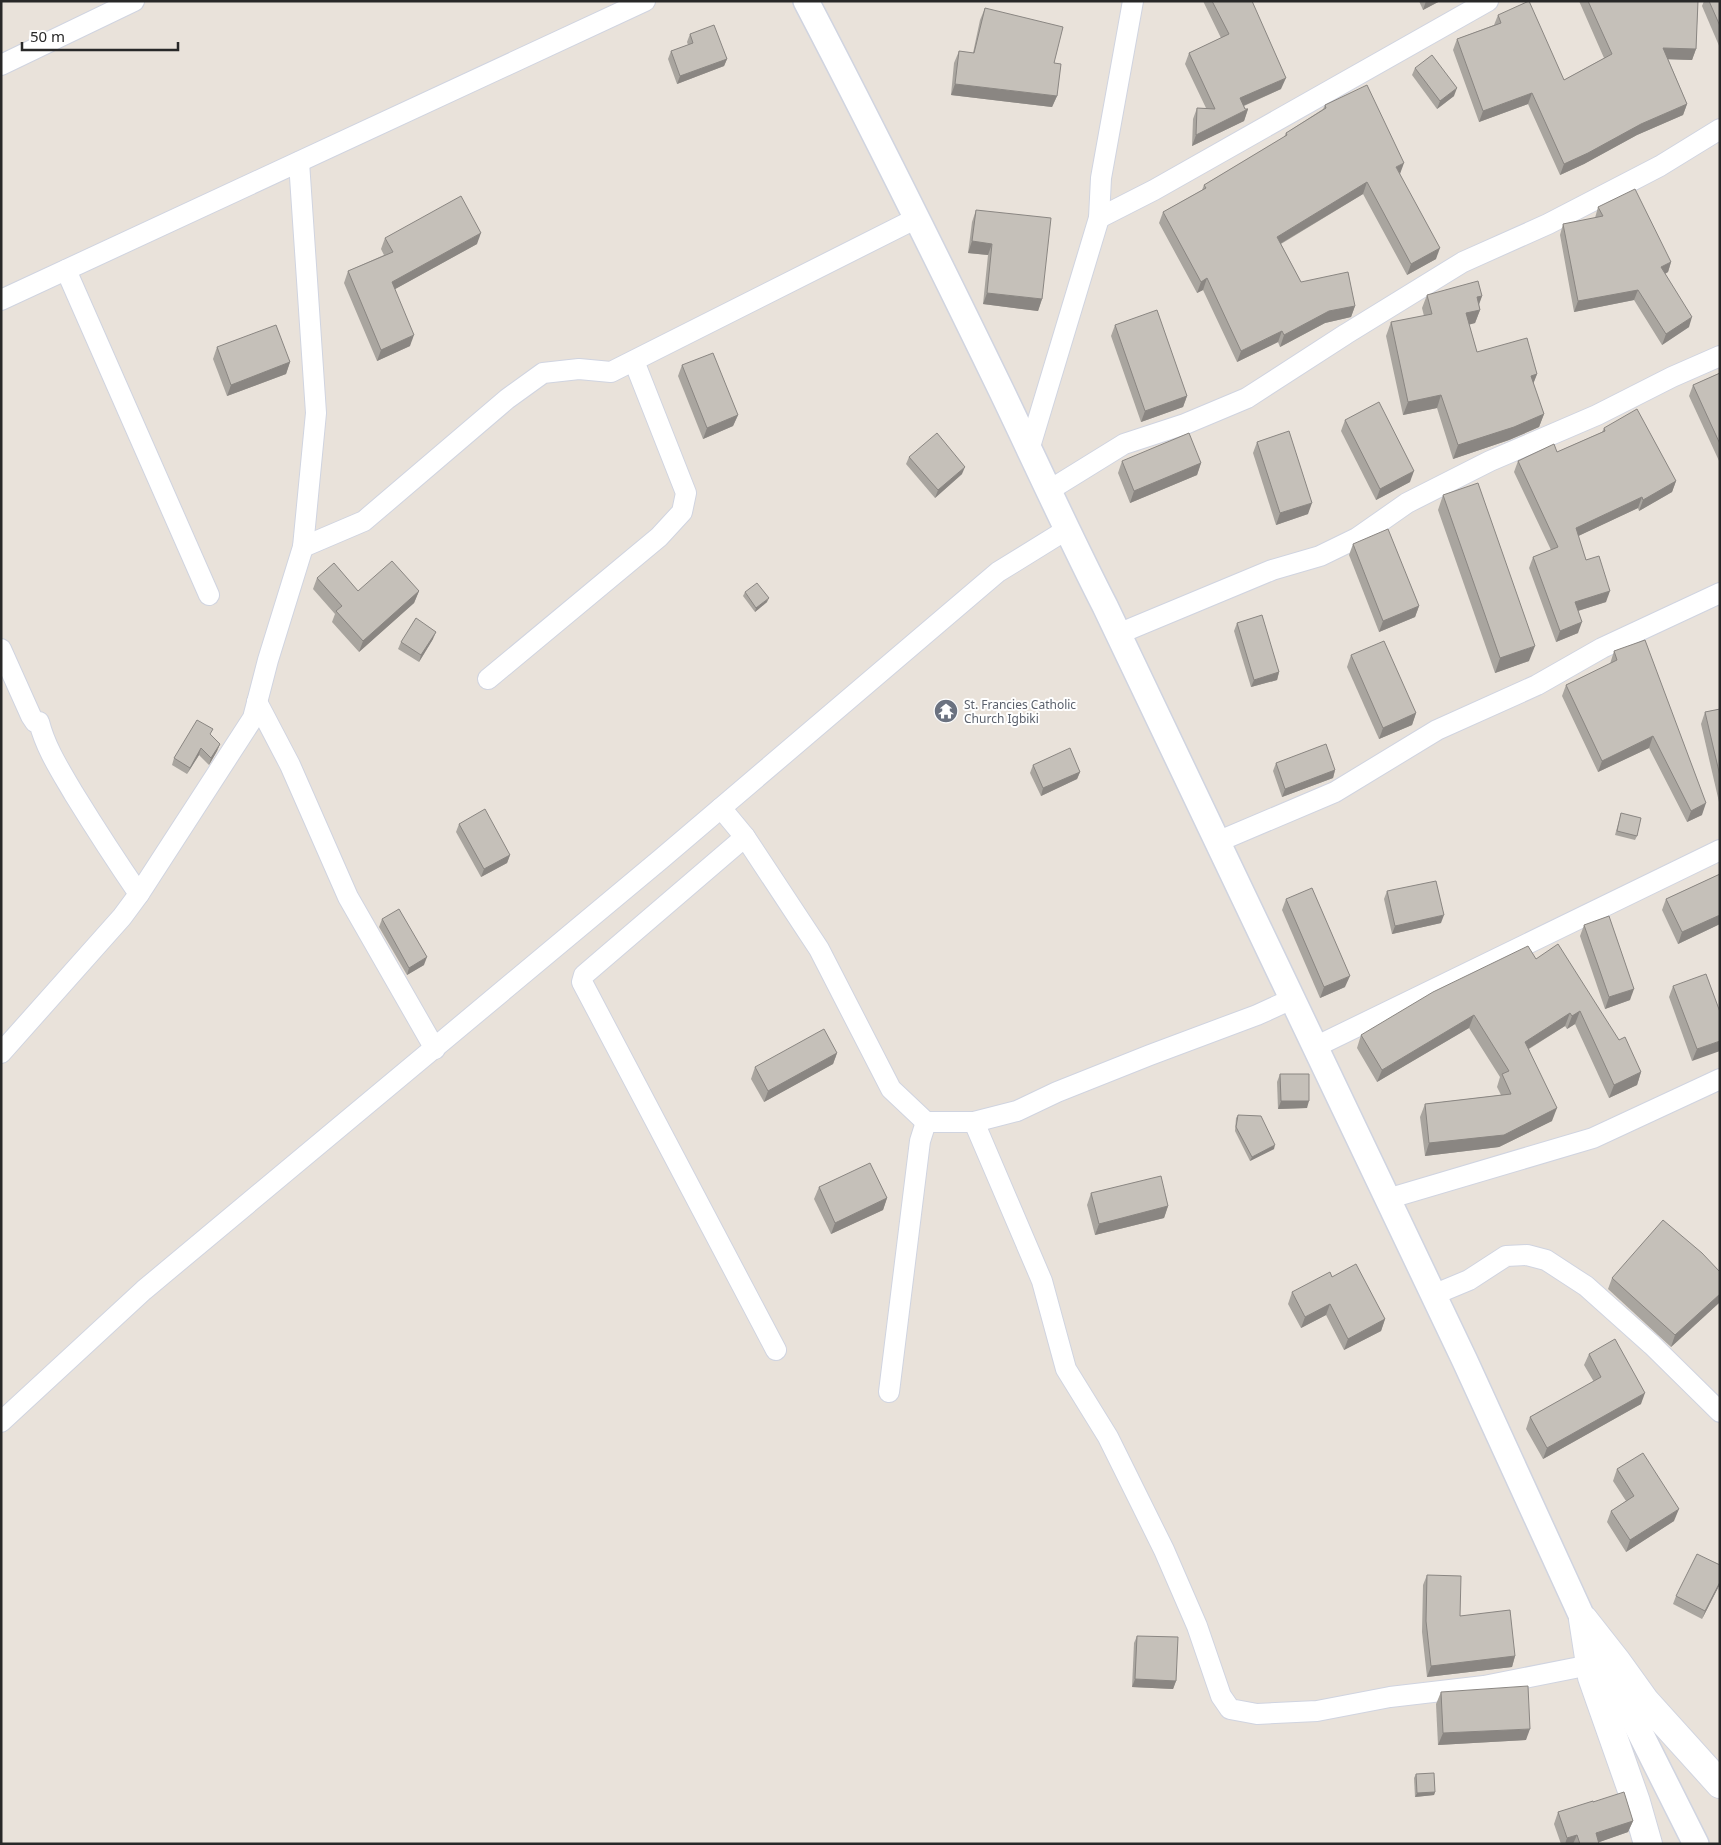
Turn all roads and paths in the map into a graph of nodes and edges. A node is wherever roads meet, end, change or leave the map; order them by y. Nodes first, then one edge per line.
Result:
1 (134, 1) edge
2 (645, 1) edge
3 (806, 1) edge
4 (1132, 1) edge
5 (1488, 1) edge
6 (1, 65) edge
7 (1720, 129) edge
8 (299, 162) junction
9 (918, 218) junction
10 (1100, 218) junction
11 (66, 270) junction
12 (1, 300) edge
13 (1720, 356) edge
14 (634, 361) junction
15 (1029, 450) junction
16 (1048, 491) junction
17 (1066, 530) junction
18 (303, 547) junction
19 (1720, 593) edge
20 (209, 595) dead end
21 (1118, 634) junction
22 (1, 649) edge
23 (488, 680) dead end
24 (257, 702) junction
25 (721, 808) junction
26 (745, 837) junction
27 (1217, 842) junction
28 (1720, 850) edge
29 (139, 894) junction
30 (1292, 1000) junction
31 (1315, 1047) junction
32 (434, 1049) junction
33 (1, 1053) edge
34 (1720, 1079) edge
35 (926, 1122) junction
36 (974, 1122) junction
37 (1387, 1199) junction
38 (1433, 1294) junction
39 (776, 1350) dead end
40 (890, 1392) dead end
41 (1720, 1412) edge
42 (1, 1422) edge
43 (1583, 1619) junction
44 (1590, 1665) junction
45 (1720, 1784) edge
46 (1648, 1844) edge
47 (1696, 1844) edge

1 - 6 street
2 - 8 street
3 - 9 street
4 - 10 street
5 - 10 street
7 - 16 street
8 - 11 street
8 - 18 street
9 - 14 street
9 - 15 street
10 - 15 street
11 - 12 street
11 - 20 street
13 - 21 street
14 - 18 street
14 - 23 street
15 - 16 street
16 - 17 street
17 - 21 street
17 - 25 street
18 - 24 street
19 - 27 street
21 - 27 street
22 - 29 street
24 - 29 street
24 - 32 street
25 - 26 street
25 - 32 street
26 - 35 street
26 - 39 street
27 - 30 street
28 - 31 street
29 - 33 street
30 - 31 street
30 - 36 street
31 - 37 street
32 - 42 street
34 - 37 street
35 - 36 street
35 - 40 street
36 - 44 street
37 - 38 street
38 - 41 street
38 - 43 street
43 - 44 main road
43 - 45 main road
43 - 47 street
44 - 46 main road

